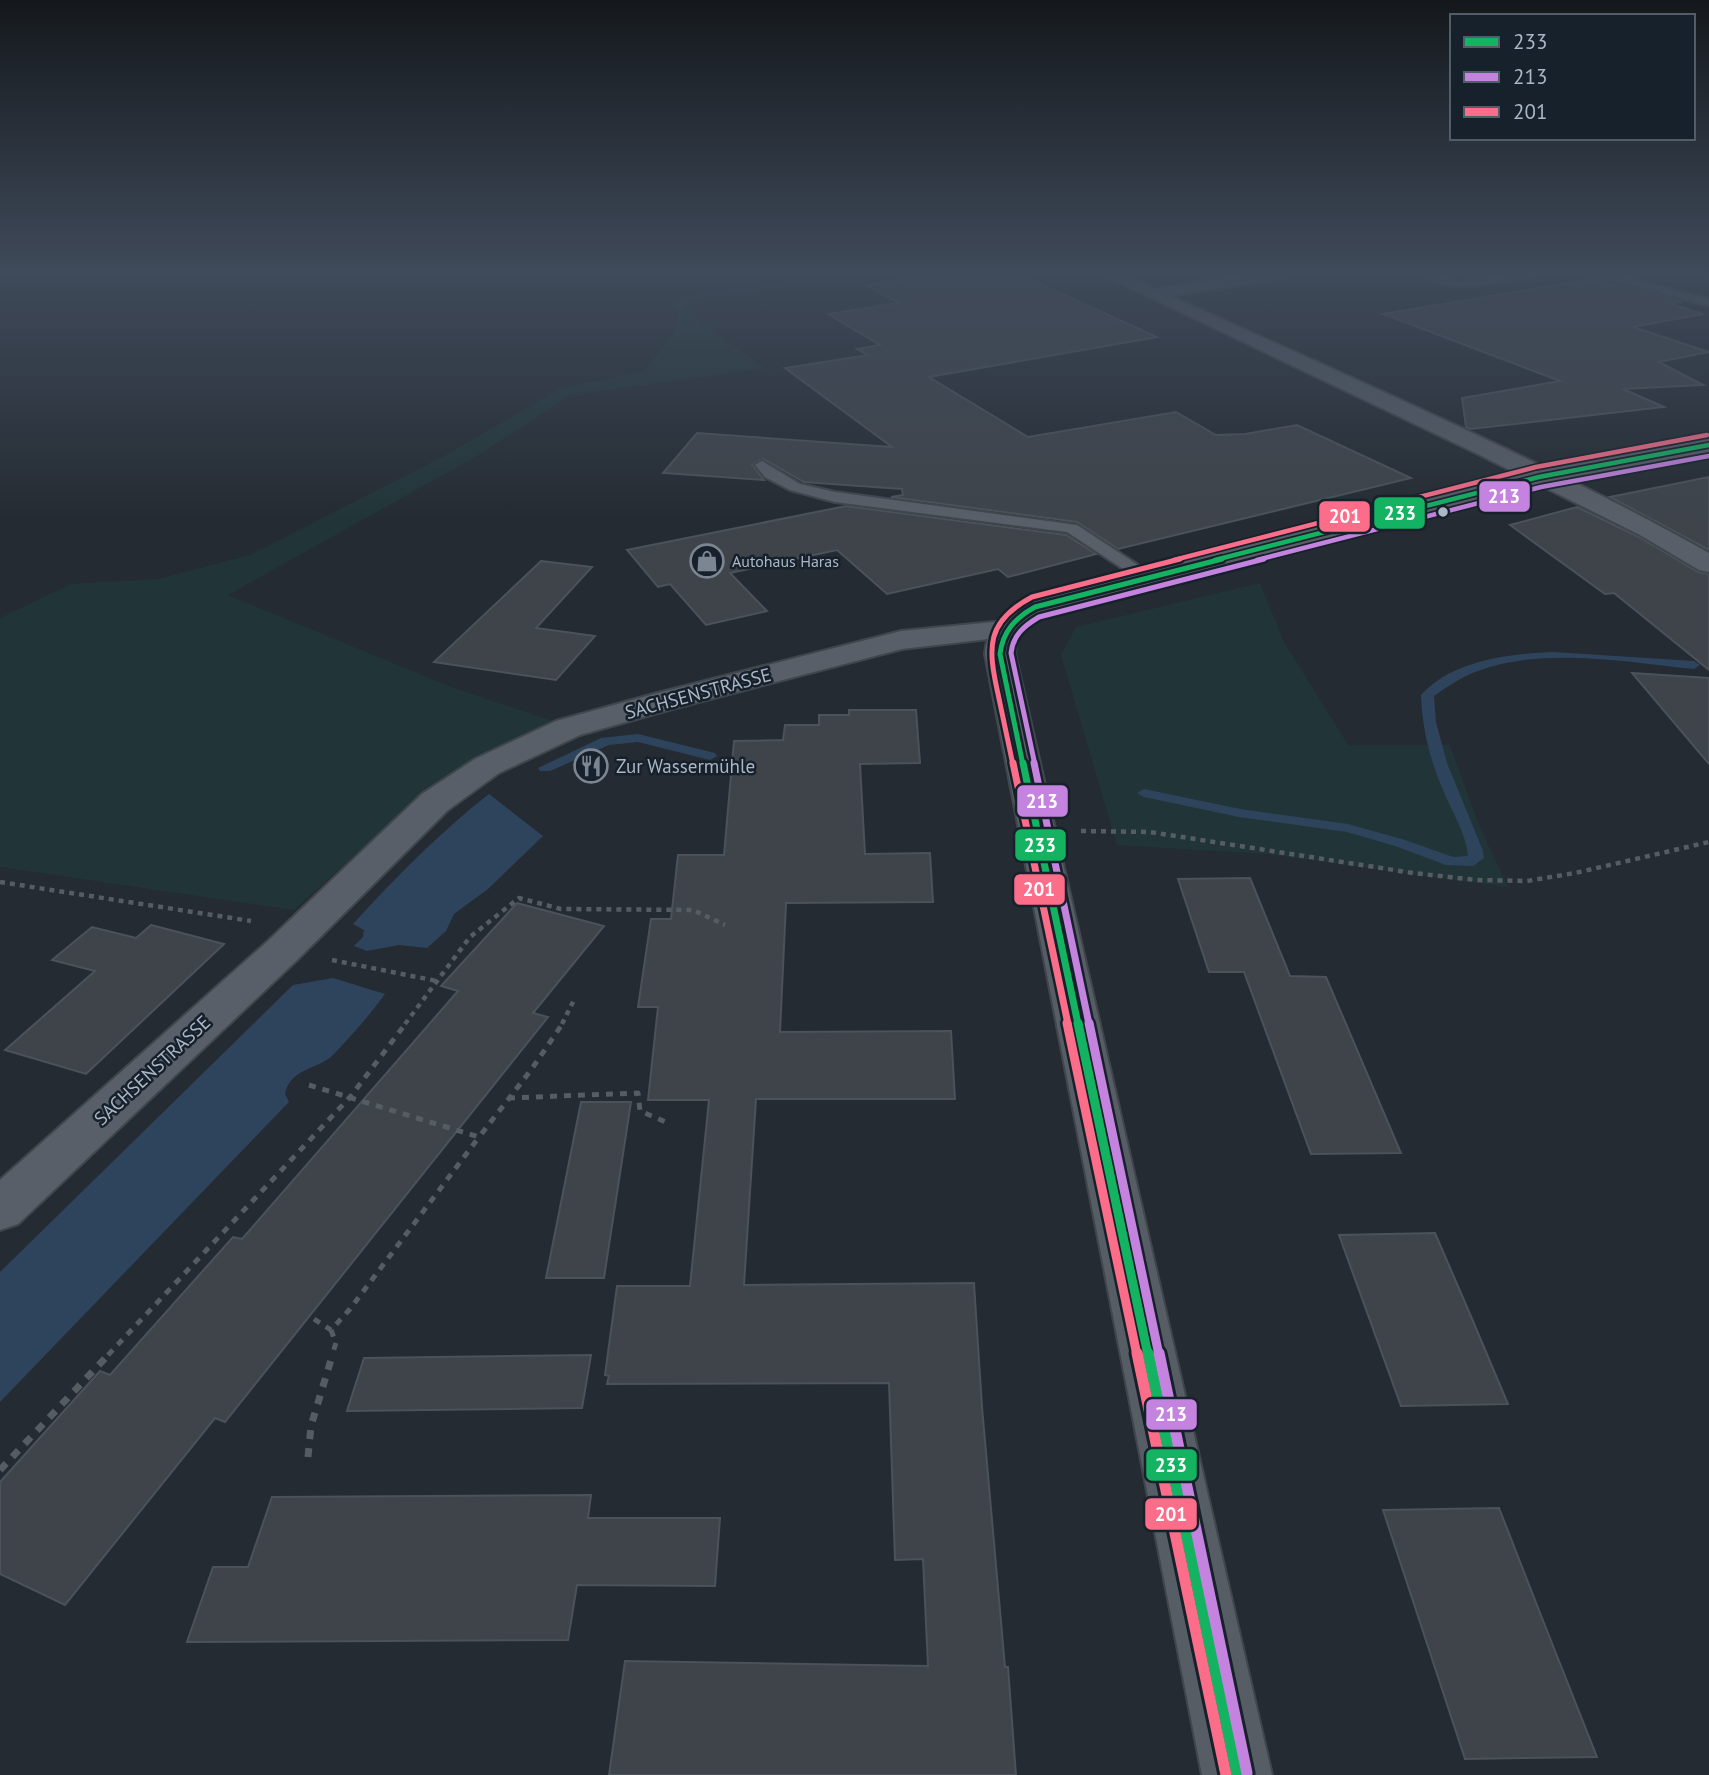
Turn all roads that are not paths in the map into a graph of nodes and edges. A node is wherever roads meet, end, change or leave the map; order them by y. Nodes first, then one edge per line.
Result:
1 (1286, 356) edge
2 (1709, 445) edge
3 (762, 465) dead end
4 (1539, 477) junction
5 (1709, 564) edge
6 (1149, 578) junction
7 (1004, 630) junction
8 (0, 1210) edge
9 (1237, 1775) edge

1 - 4 street
2 - 4 street
3 - 6 lane
4 - 5 street
4 - 6 street
6 - 7 street
7 - 8 street, SACHSENSTRASSE
7 - 9 street

